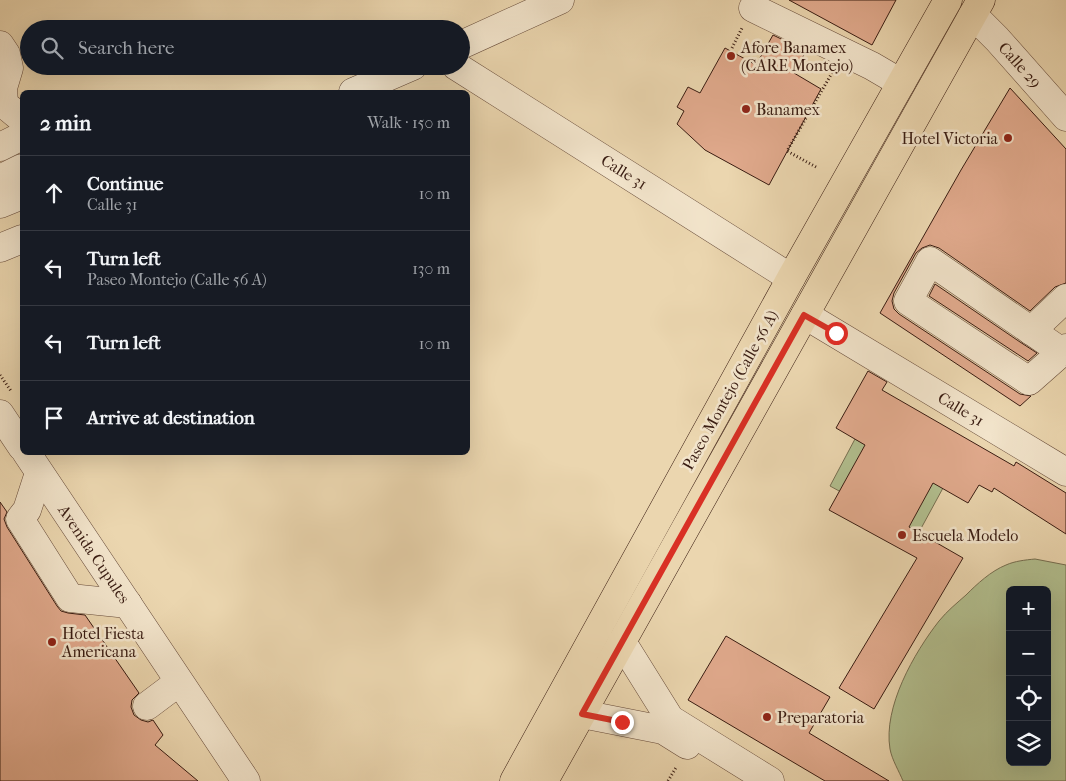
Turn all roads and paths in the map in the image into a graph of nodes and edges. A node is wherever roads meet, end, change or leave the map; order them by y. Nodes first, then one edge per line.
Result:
1 (948, 0) edge
2 (550, 2) edge
3 (977, 7) edge
4 (753, 8) dead end
5 (470, 40) edge
6 (0, 45) edge
7 (844, 52) junction
8 (392, 75) edge
9 (470, 75) edge
10 (901, 83) junction
11 (358, 90) edge
12 (1066, 116) edge
13 (20, 117) edge
14 (20, 137) edge
15 (0, 147) edge
16 (816, 167) dead end
17 (20, 169) edge
18 (0, 179) edge
19 (20, 196) edge
20 (0, 204) edge
21 (20, 240) edge
22 (0, 248) edge
23 (791, 278) junction
24 (1066, 298) edge
25 (804, 315) junction
26 (1031, 331) junction
27 (1064, 350) edge
28 (0, 414) edge
29 (20, 450) edge
30 (21, 455) edge
31 (23, 455) edge
32 (1066, 472) edge
33 (128, 604) junction
34 (622, 642) junction
35 (179, 682) junction
36 (148, 706) dead end
37 (582, 714) junction
38 (679, 762) dead end
39 (246, 781) edge
40 (514, 781) edge
41 (544, 781) edge
42 (668, 781) edge
43 (745, 781) edge
44 (770, 781) edge

1 - 10 main road, Paseo Montejo (Calle 56 A)
2 - 5 street
3 - 12 street, Calle 29
3 - 25 main road, Paseo Montejo (Calle 56 A)
4 - 7 street
6 - 13 street
7 - 10 street
7 - 16 path
8 - 11 street
9 - 23 street, Calle 31
10 - 23 main road, Paseo Montejo (Calle 56 A)
14 - 15 street
17 - 18 street
19 - 20 street
21 - 22 street
23 - 40 main road, Paseo Montejo (Calle 56 A)
24 - 26 street
25 - 32 street, Calle 31
25 - 34 main road, Paseo Montejo (Calle 56 A)
26 - 27 street
26 - 27 street
28 - 29 street, Avenida Cupules
30 - 33 street
31 - 33 street, Avenida Cupules
33 - 35 street, Avenida Cupules
34 - 37 main road, Paseo Montejo (Calle 56 A)
34 - 44 street
35 - 36 street
35 - 39 street, Avenida Cupules
37 - 41 main road, Paseo Montejo (Calle 56 A)
37 - 43 street
38 - 42 path

